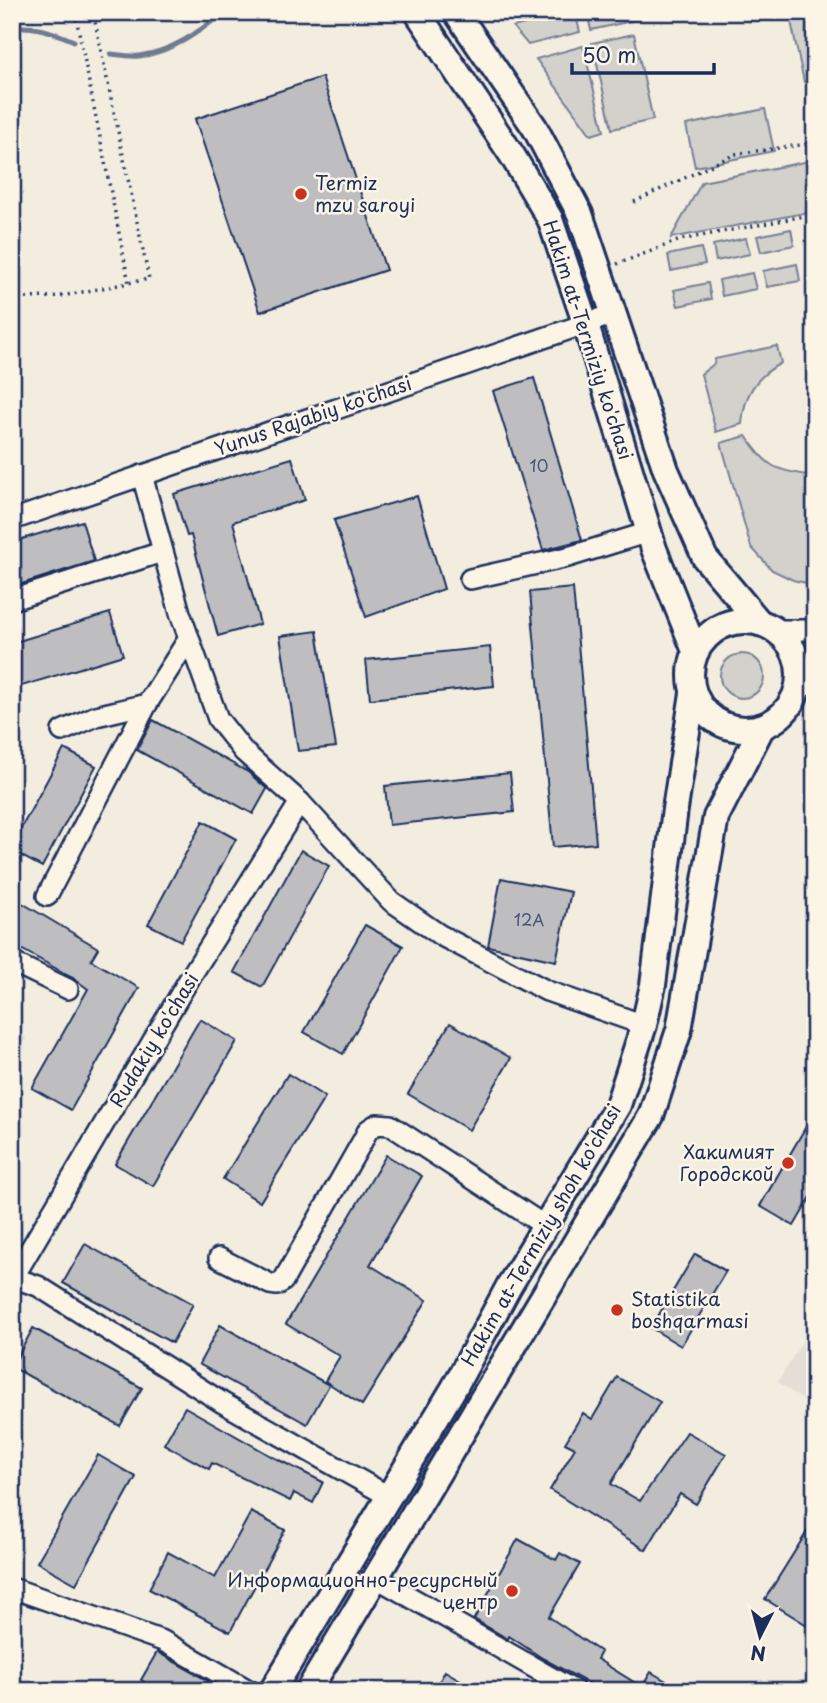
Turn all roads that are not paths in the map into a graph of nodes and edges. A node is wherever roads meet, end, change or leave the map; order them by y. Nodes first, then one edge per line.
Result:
1 (417, 12) edge
2 (456, 12) edge
3 (614, 314) junction
4 (585, 322) junction
5 (142, 475) junction
6 (12, 520) edge
7 (649, 532) junction
8 (162, 552) junction
9 (470, 579) dead end
10 (12, 600) edge
11 (768, 626) junction
12 (815, 630) edge
13 (188, 638) junction
14 (695, 651) junction
15 (807, 685) edge
16 (693, 693) junction
17 (147, 704) junction
18 (762, 727) junction
19 (62, 731) dead end
20 (300, 802) junction
21 (47, 896) dead end
22 (12, 962) edge
23 (68, 989) dead end
24 (644, 1025) junction
25 (545, 1226) junction
26 (219, 1258) dead end
27 (13, 1279) edge
28 (390, 1497) junction
29 (375, 1577) junction
30 (12, 1588) edge
31 (250, 1691) edge
32 (272, 1691) edge
33 (308, 1691) edge
34 (575, 1691) edge

1 - 4 main road, Hakim at-Termiziy ko'chasi
2 - 3 main road, Hakim at-Termiziy ko'chasi
3 - 4 street, Yunus Rajabiy ko'chasi
3 - 11 main road, Hakim at-Termiziy ko'chasi
4 - 5 street, Yunus Rajabiy ko'chasi
4 - 7 main road, Hakim at-Termiziy ko'chasi
5 - 6 street, Yunus Rajabiy ko'chasi
5 - 8 street
7 - 9 street
7 - 14 main road, Hakim at-Termiziy ko'chasi
8 - 10 street
8 - 13 street
11 - 12 street
11 - 14 main road
11 - 15 main road
13 - 17 street
13 - 20 street
14 - 16 main road
15 - 18 main road
16 - 18 main road
16 - 24 main road, Hakim at-Termiziy shoh ko'chasi
17 - 19 street
17 - 21 street
18 - 29 main road, Hakim at-Termiziy shoh ko'chasi
20 - 24 street
20 - 27 street, Rudakiy ko'chasi
22 - 23 street
24 - 25 main road, Hakim at-Termiziy shoh ko'chasi
25 - 26 street
25 - 28 main road, Hakim at-Termiziy shoh ko'chasi
27 - 28 street
28 - 32 main road, Hakim at-Termiziy shoh ko'chasi
29 - 33 main road, Hakim at-Termiziy shoh ko'chasi
29 - 34 street
30 - 31 street

